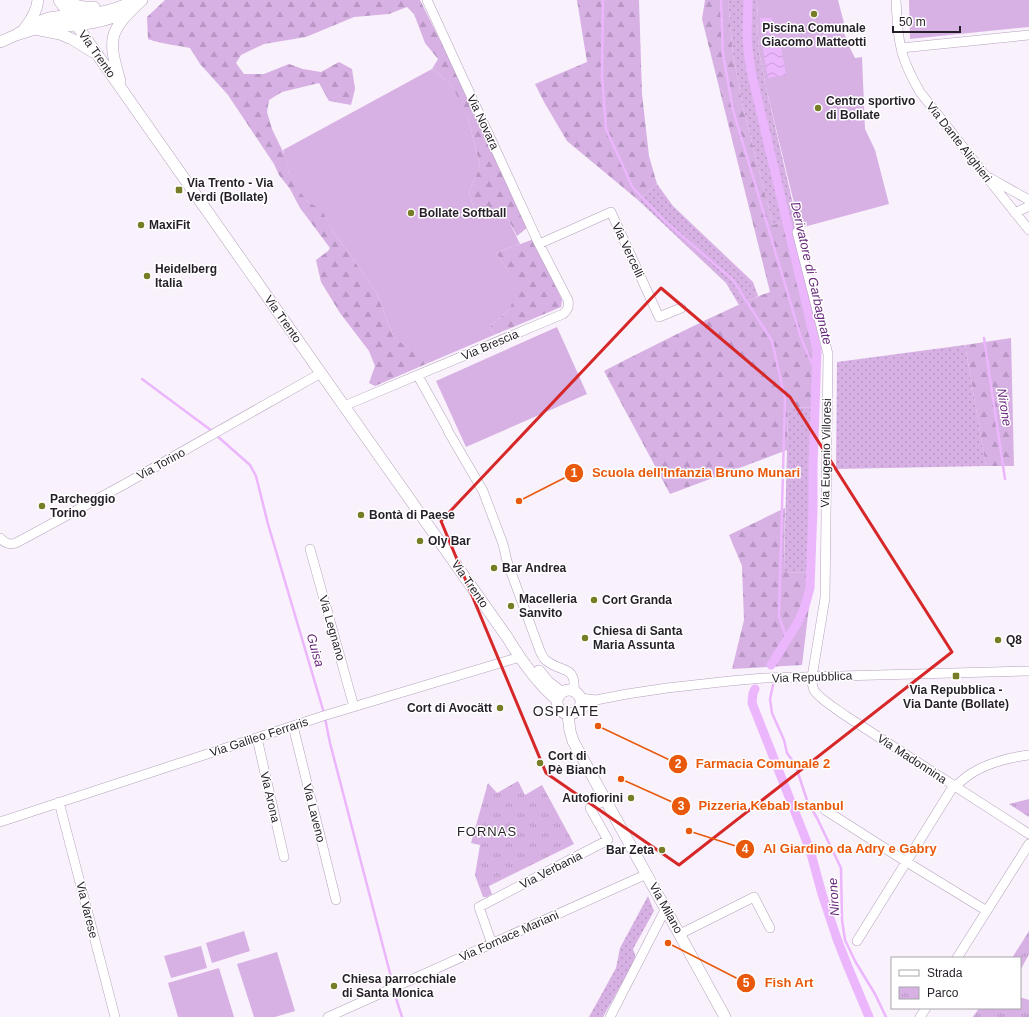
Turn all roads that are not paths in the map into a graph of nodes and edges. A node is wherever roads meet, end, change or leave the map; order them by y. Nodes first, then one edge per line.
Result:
1 (38, 0) edge
2 (59, 0) edge
3 (66, 0) edge
4 (427, 0) edge
5 (896, 0) edge
6 (135, 2) edge
7 (73, 20) junction
8 (25, 31) junction
9 (1029, 35) edge
10 (0, 42) edge
11 (901, 48) junction
12 (97, 54) junction
13 (124, 92) junction
14 (985, 176) junction
15 (1029, 200) edge
16 (1029, 206) edge
17 (1015, 213) junction
18 (1029, 230) edge
19 (796, 232) dead end
20 (539, 244) junction
21 (681, 308) dead end
22 (321, 373) junction
23 (418, 376) junction
24 (344, 406) junction
25 (0, 538) edge
26 (310, 549) dead end
27 (508, 637) junction
28 (520, 657) junction
29 (1029, 671) edge
30 (812, 677) junction
31 (577, 694) junction
32 (559, 696) junction
33 (596, 700) junction
34 (354, 707) junction
35 (574, 712) junction
36 (293, 726) junction
37 (257, 738) junction
38 (1029, 755) edge
39 (955, 786) junction
40 (606, 800) junction
41 (59, 802) junction
42 (825, 810) dead end
43 (0, 822) edge
44 (1029, 834) edge
45 (1029, 844) edge
46 (284, 857) dead end
47 (905, 862) junction
48 (647, 874) junction
49 (336, 900) dead end
50 (666, 908) junction
51 (986, 911) junction
52 (770, 928) dead end
53 (680, 934) junction
54 (857, 941) dead end
55 (492, 944) junction
56 (958, 957) edge
57 (114, 1017) edge
58 (328, 1017) edge
59 (610, 1017) edge
60 (725, 1017) edge

1 - 8 street
2 - 7 street, Via Trento
3 - 6 street
4 - 20 street, Via Novara
5 - 11 street, Via Dante Alighieri
6 - 7 street
6 - 13 street
7 - 8 street
7 - 12 street, Via Trento
8 - 10 street
8 - 12 street
9 - 11 street
11 - 14 street, Via Dante Alighieri
12 - 13 street, Via Trento
13 - 22 street, Via Trento
14 - 15 street
14 - 17 street, Via Dante Alighieri
16 - 17 street
17 - 18 street, Via Dante Alighieri
19 - 30 street, Via Eugenio Villoresi
20 - 21 street, Via Vercelli
20 - 23 street, Via Brescia
22 - 24 street, Via Trento
22 - 25 street, Via Torino
23 - 24 street, Via Brescia
23 - 31 street
24 - 27 street, Via Trento
26 - 34 street, Via Legnano
27 - 28 street
27 - 32 street
28 - 32 street
28 - 34 street, Via Galileo Ferraris
29 - 30 street, Via Repubblica
30 - 33 street, Via Repubblica
30 - 39 street, Via Madonnina
31 - 32 street
31 - 33 street, Via Repubblica
31 - 35 street
32 - 35 street
33 - 35 street, Via Repubblica
34 - 36 street, Via Galileo Ferraris
35 - 40 street, Via Milano
36 - 37 street, Via Galileo Ferraris
36 - 49 street, Via Laveno
37 - 41 street, Via Galileo Ferraris
37 - 46 street, Via Arona
38 - 39 street, Via Madonnina
39 - 44 street
39 - 47 street
40 - 48 street, Via Milano
40 - 55 street, Via Verbania
41 - 43 street, Via Galileo Ferraris
41 - 57 street, Via Varese
42 - 47 street
45 - 51 street
47 - 51 street
47 - 54 street
48 - 50 street, Via Milano
48 - 55 street, Via Fornace Mariani
50 - 53 street, Via Milano
50 - 59 street
51 - 56 street
52 - 53 street
53 - 60 street, Via Milano
55 - 58 street, Via Fornace Mariani

